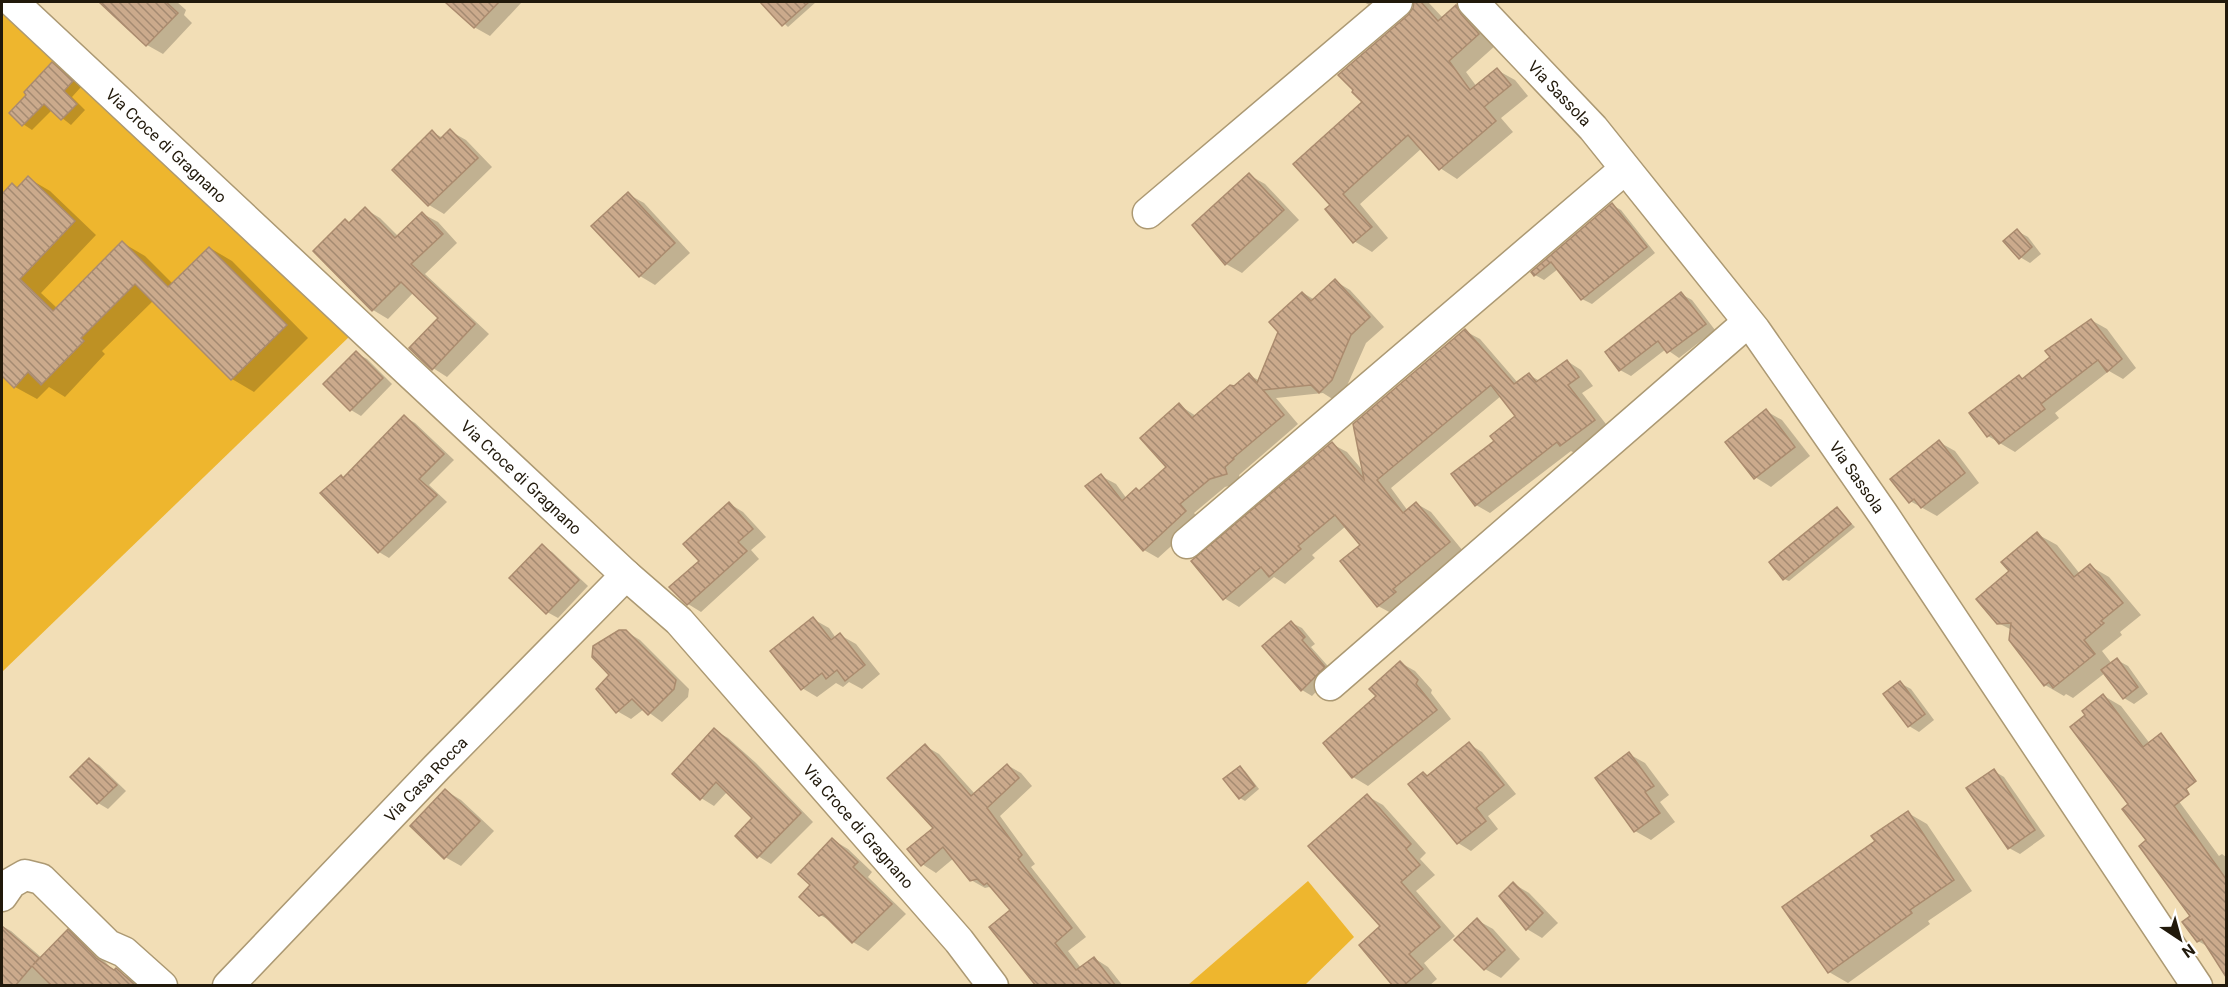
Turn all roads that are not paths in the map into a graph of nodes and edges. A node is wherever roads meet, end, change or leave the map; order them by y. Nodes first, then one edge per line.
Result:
1 (13, 2) edge
2 (1397, 2) edge
3 (1473, 2) edge
4 (1625, 169) junction
5 (1148, 213) dead end
6 (1748, 322) junction
7 (1187, 543) dead end
8 (626, 575) junction
9 (1330, 686) dead end
10 (2, 896) edge
11 (162, 986) edge
12 (228, 986) edge
13 (993, 986) edge
14 (2197, 986) edge

1 - 8 street, Via Croce di Gragnano
2 - 5 street
3 - 4 street, Via Sassola
4 - 6 street, Via Sassola
4 - 7 street
6 - 9 street
6 - 14 street, Via Sassola
8 - 12 street, Via Casa Rocca
8 - 13 street, Via Croce di Gragnano
10 - 11 street

